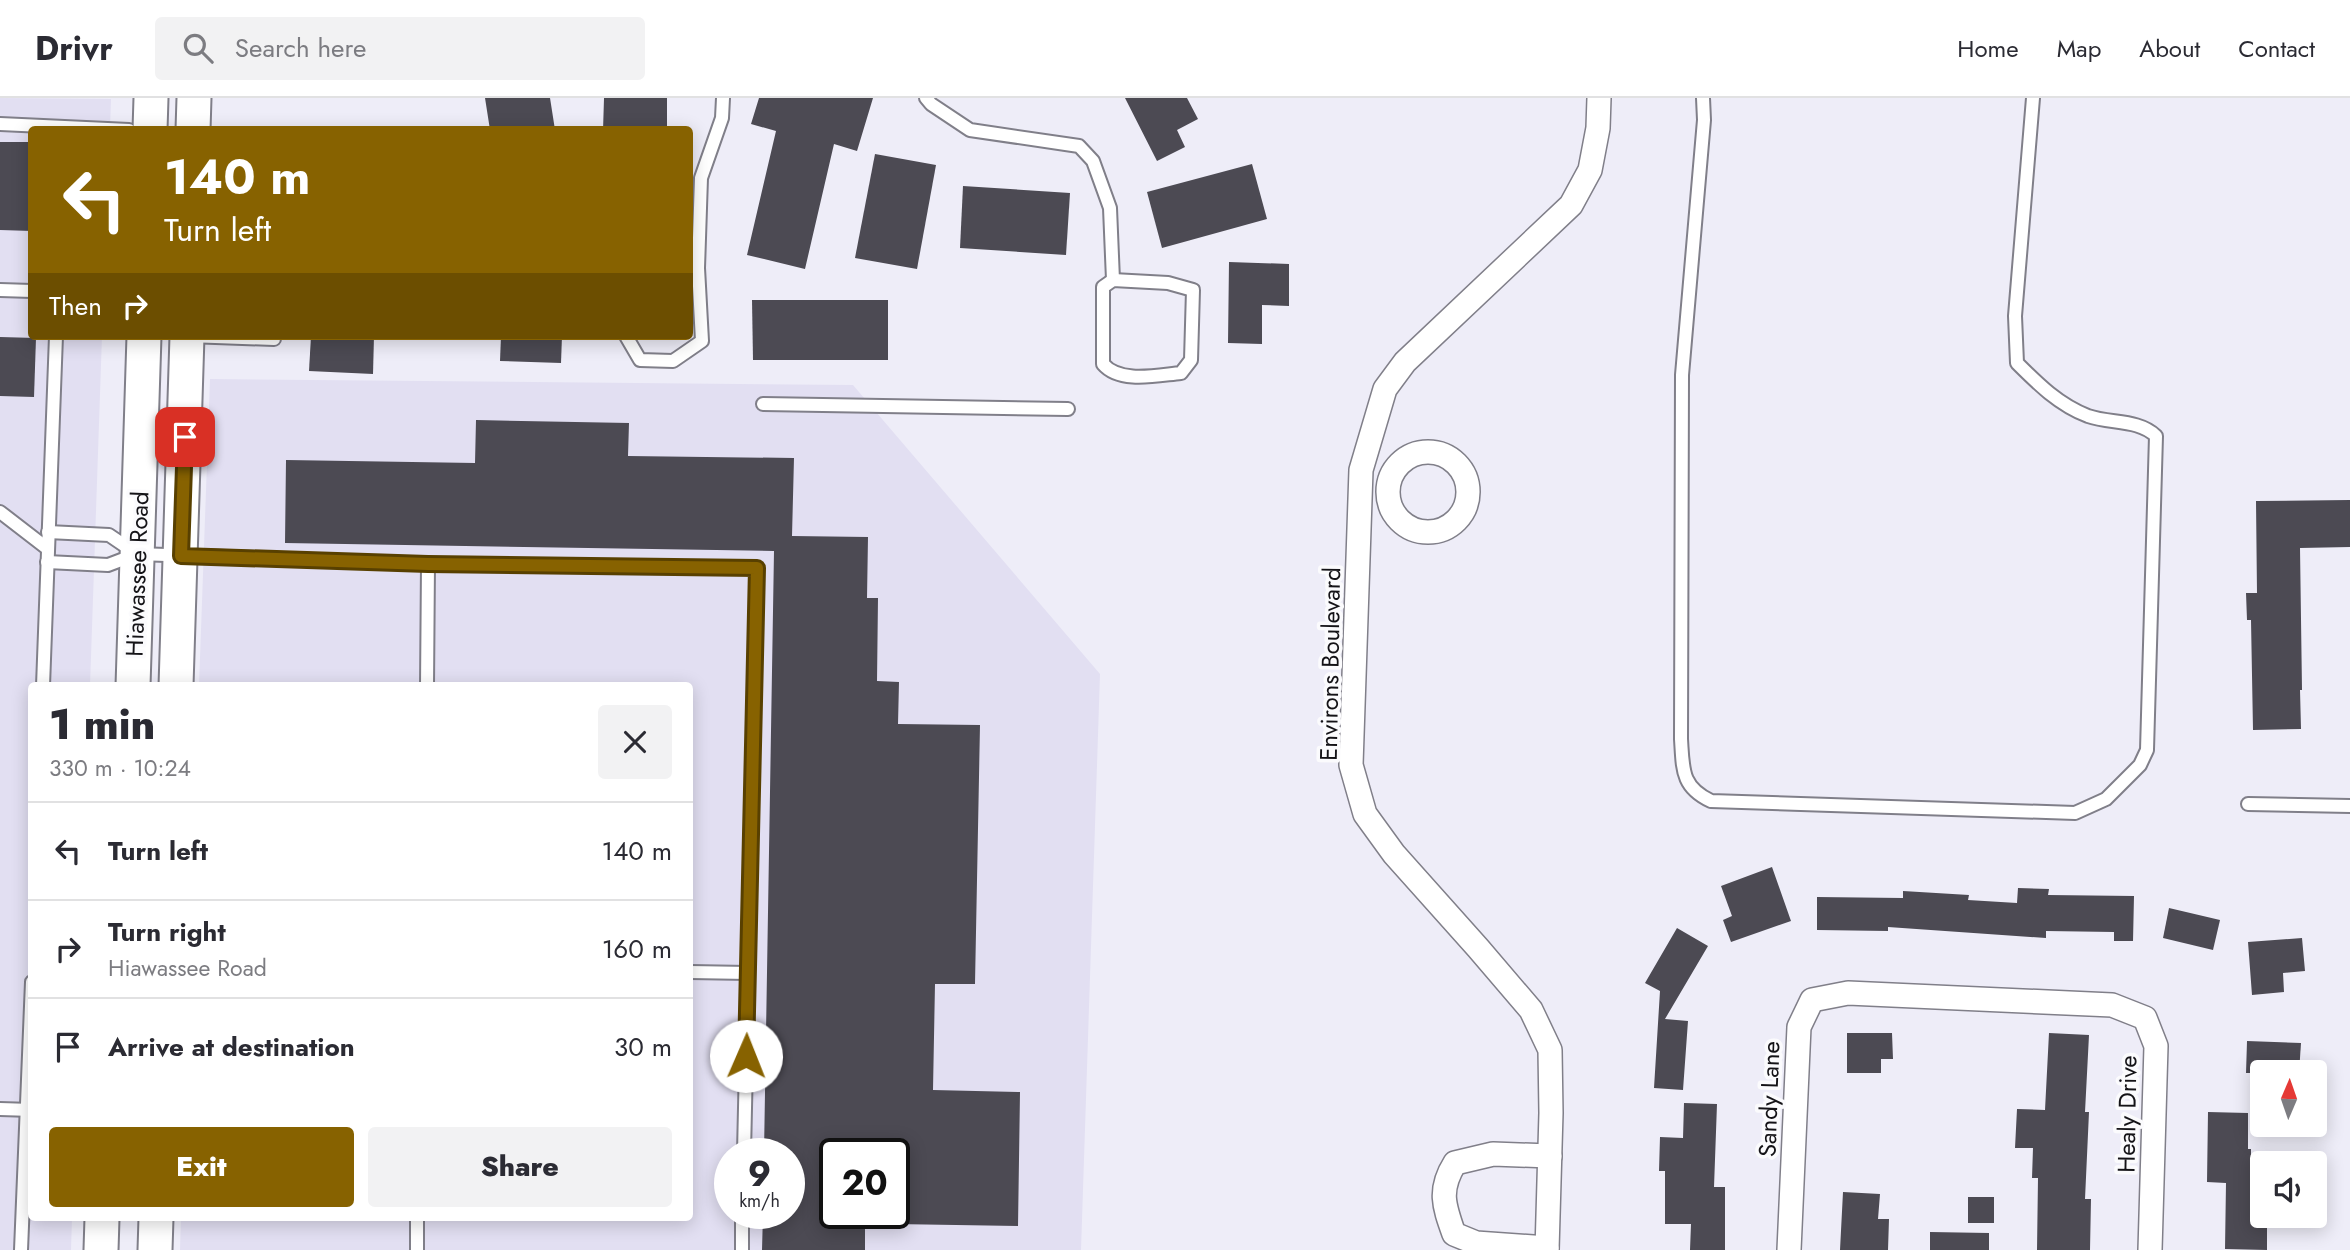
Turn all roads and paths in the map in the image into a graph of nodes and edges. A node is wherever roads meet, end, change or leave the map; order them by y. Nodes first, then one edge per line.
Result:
1 (151, 98) edge
2 (194, 98) edge
3 (723, 98) edge
4 (926, 98) edge
5 (1599, 98) edge
6 (1703, 98) edge
7 (2033, 98) edge
8 (0, 124) edge
9 (32, 126) edge
10 (150, 126) edge
11 (193, 126) edge
12 (695, 205) edge
13 (1113, 280) junction
14 (0, 290) edge
15 (28, 291) edge
16 (56, 340) edge
17 (144, 340) edge
18 (187, 340) edge
19 (628, 340) edge
20 (763, 404) dead end
21 (1068, 409) dead end
22 (1360, 494) junction
23 (1387, 495) dead end
24 (0, 512) edge
25 (48, 532) junction
26 (137, 554) junction
27 (47, 556) junction
28 (181, 556) junction
29 (428, 564) junction
30 (43, 682) edge
31 (133, 682) edge
32 (176, 682) edge
33 (427, 682) edge
34 (2248, 803) dead end
35 (2350, 806) edge
36 (693, 972) edge
37 (748, 973) junction
38 (1984, 1000) joint
39 (0, 1109) edge
40 (28, 1110) edge
41 (28, 1128) edge
42 (744, 1138) edge
43 (1550, 1156) junction
44 (102, 1221) edge
45 (156, 1221) edge
46 (417, 1221) edge
47 (743, 1229) edge
48 (1547, 1249) edge
49 (21, 1250) edge
50 (101, 1250) edge
51 (155, 1250) edge
52 (417, 1250) edge
53 (742, 1250) edge
54 (1790, 1250) edge
55 (2150, 1250) edge

1 - 10 street
2 - 11 street
3 - 12 lane
4 - 13 lane
5 - 22 street, Environs Boulevard
6 - 7 lane
8 - 9 lane
12 - 19 lane
13 - 13 lane
14 - 15 lane
16 - 25 lane
17 - 26 street, Hiawassee Road
18 - 28 street, Hiawassee Road
20 - 21 lane
22 - 23 street
22 - 43 street, Environs Boulevard
24 - 27 lane
25 - 26 lane
25 - 27 lane
26 - 27 lane
26 - 28 lane
26 - 31 street, Hiawassee Road
27 - 30 lane
28 - 29 lane
28 - 32 street, Hiawassee Road
29 - 33 lane
29 - 37 lane
34 - 35 lane
36 - 37 lane
37 - 42 lane
38 - 54 street, Sandy Lane
38 - 55 street, Healy Drive
39 - 40 lane
41 - 49 lane
43 - 48 street, Environs Boulevard
43 - 48 street
44 - 50 street
45 - 51 street
46 - 52 lane
47 - 53 lane

